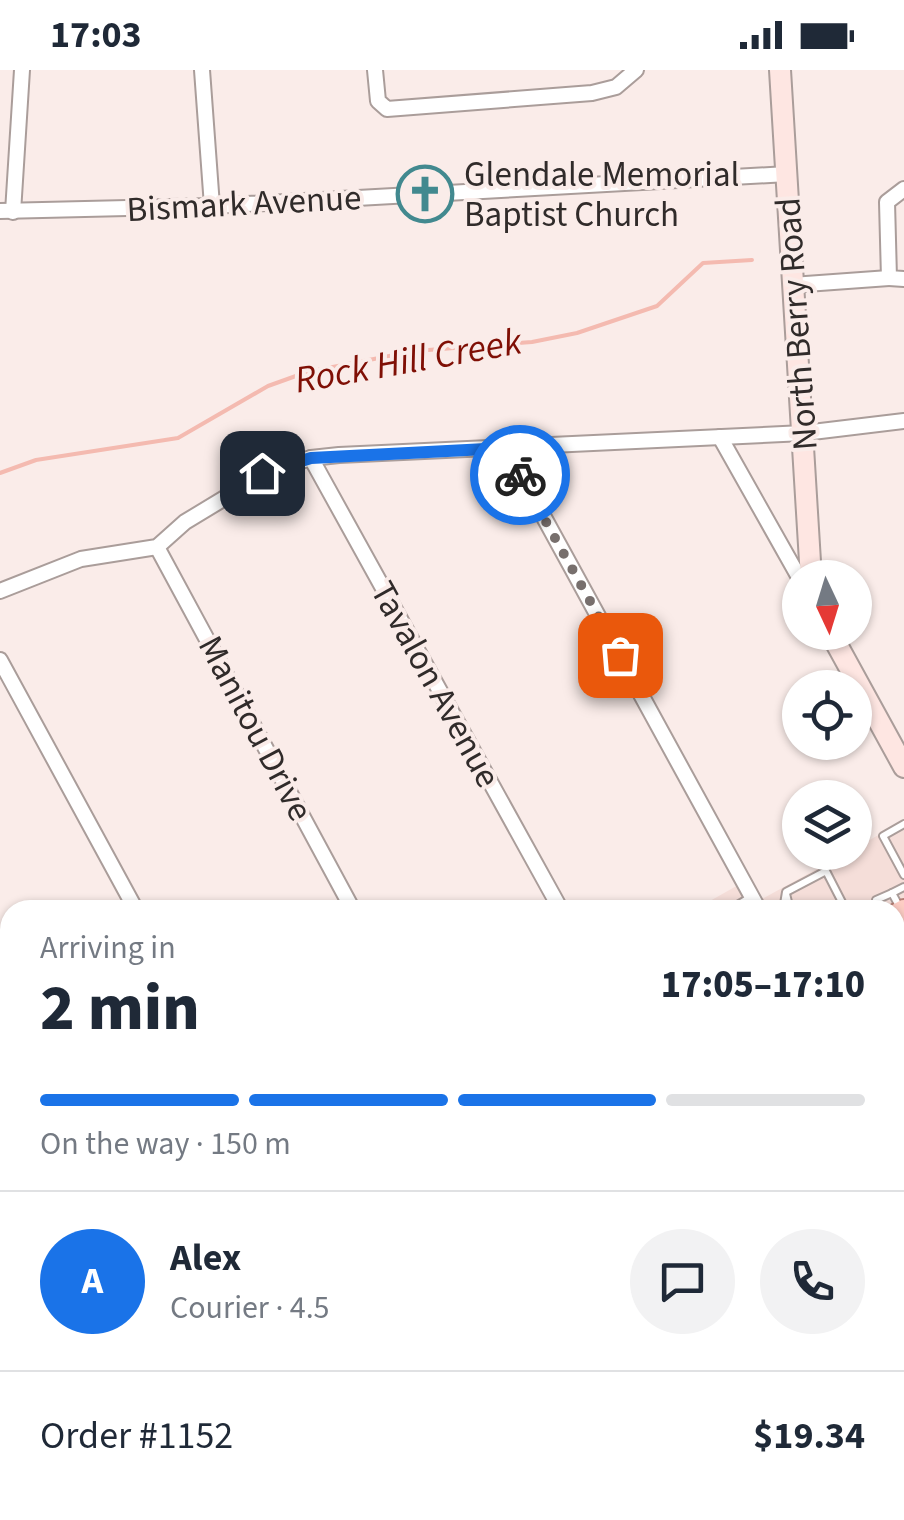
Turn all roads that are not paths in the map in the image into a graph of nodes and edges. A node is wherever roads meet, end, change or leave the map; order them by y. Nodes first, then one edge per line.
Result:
1 (22, 70) edge
2 (202, 70) edge
3 (374, 70) edge
4 (636, 70) edge
5 (780, 70) edge
6 (786, 174) junction
7 (904, 188) edge
8 (212, 206) junction
9 (6, 211) edge
10 (897, 278) edge
11 (792, 285) junction
12 (904, 422) edge
13 (804, 433) junction
14 (720, 437) junction
15 (506, 448) junction
16 (311, 458) junction
17 (262, 473) dead end
18 (228, 496) dead end
19 (157, 548) junction
20 (789, 560) edge
21 (810, 560) edge
22 (0, 591) edge
23 (840, 650) edge
24 (0, 660) edge
25 (904, 767) edge
26 (904, 824) edge
27 (901, 864) edge
28 (904, 875) edge
29 (131, 900) edge
30 (348, 900) edge
31 (554, 900) edge
32 (754, 900) edge
33 (786, 900) edge
34 (841, 900) edge

1 - 9 street
2 - 8 street
3 - 4 street
5 - 6 main road, North Berry Road
6 - 8 street, Bismark Avenue
6 - 11 main road, North Berry Road
7 - 10 street
8 - 9 street, Bismark Avenue
10 - 11 street
11 - 13 main road, North Berry Road
12 - 13 street
13 - 14 street
13 - 21 main road, North Berry Road
14 - 15 street
14 - 20 street, North Berry Road
15 - 16 street
15 - 32 street
16 - 17 street
16 - 31 street, Tavalon Avenue
18 - 19 street
19 - 22 street
19 - 30 street, Manitou Drive
23 - 25 main road
24 - 29 street
26 - 27 lane
27 - 28 lane
33 - 34 lane

